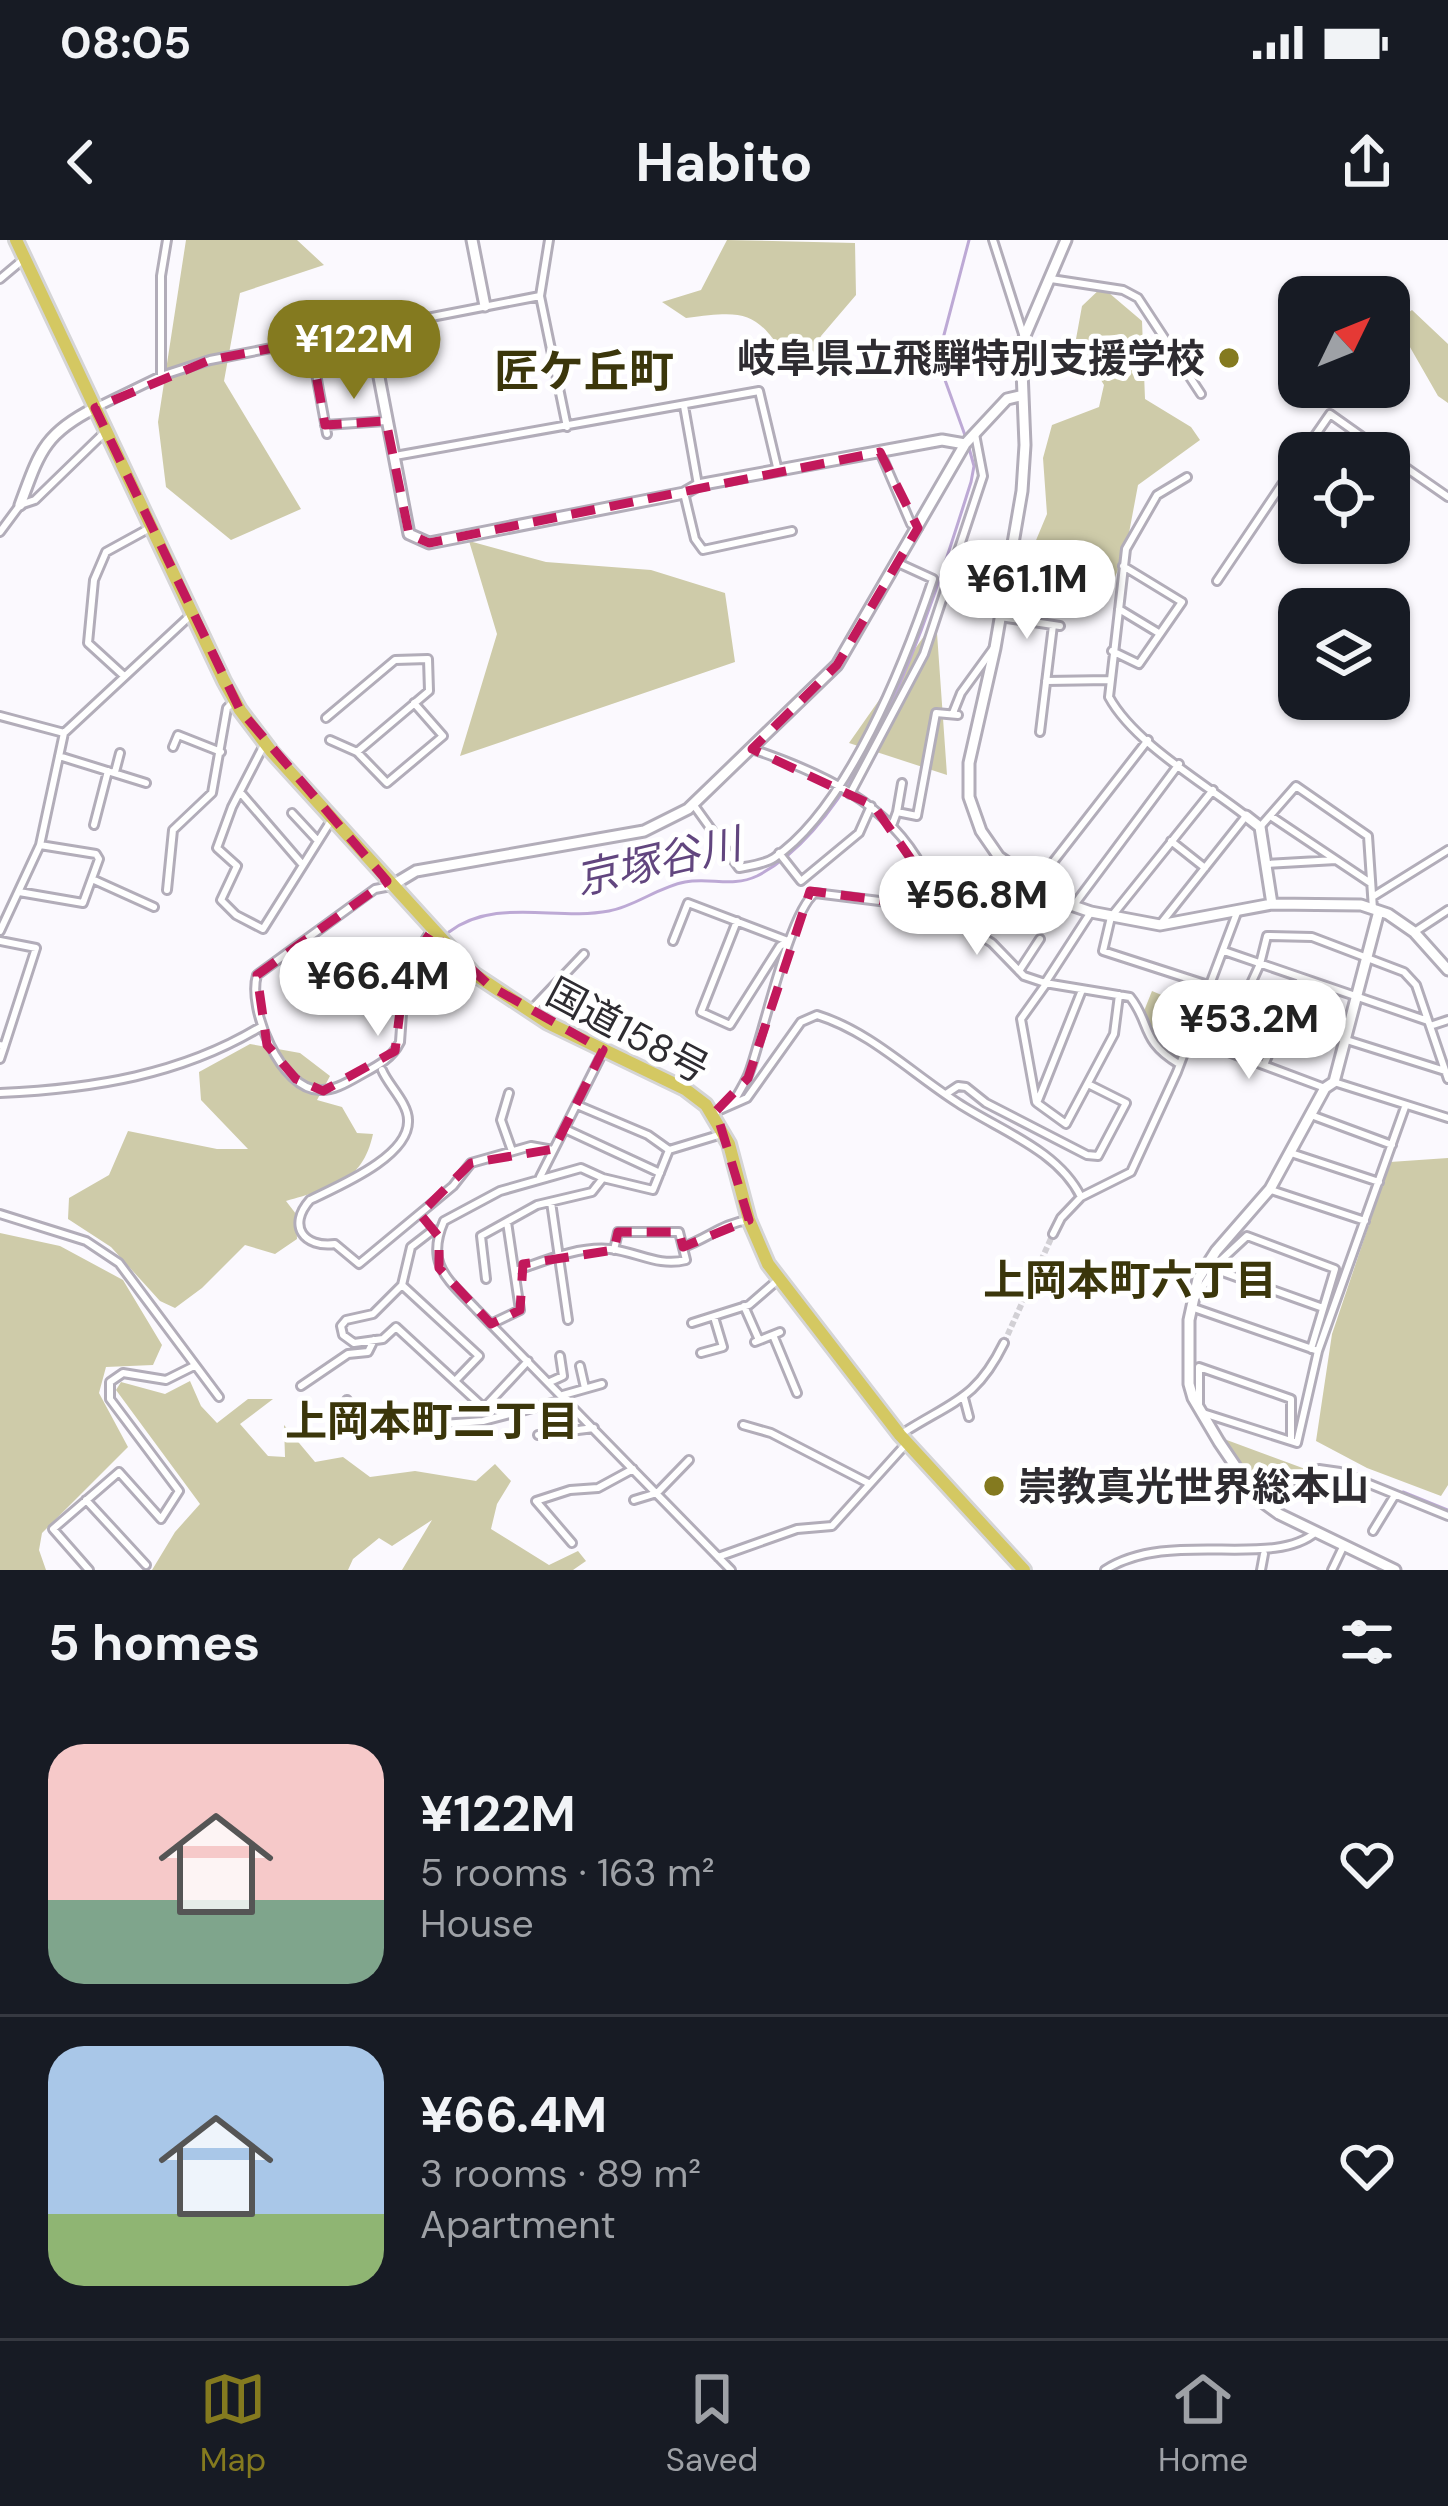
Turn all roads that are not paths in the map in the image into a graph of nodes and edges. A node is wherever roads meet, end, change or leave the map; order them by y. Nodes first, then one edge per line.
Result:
1 (16, 240) edge
2 (167, 240) edge
3 (472, 240) edge
4 (549, 240) edge
5 (993, 240) edge
6 (1066, 240) edge
7 (25, 258) junction
8 (0, 278) edge
9 (1051, 279) junction
10 (540, 296) junction
11 (485, 307) junction
12 (370, 330) junction
13 (1024, 338) junction
14 (310, 341) junction
15 (161, 376) junction
16 (1201, 394) dead end
17 (1020, 396) junction
18 (684, 405) junction
19 (95, 408) junction
20 (386, 421) junction
21 (567, 428) junction
22 (105, 432) junction
23 (1318, 432) edge
24 (1356, 432) edge
25 (966, 441) junction
26 (880, 452) junction
27 (393, 456) junction
28 (1410, 470) edge
29 (778, 471) junction
30 (1187, 477) dead end
31 (698, 485) junction
32 (1278, 490) edge
33 (684, 493) junction
34 (1448, 497) edge
35 (20, 505) junction
36 (152, 527) junction
37 (918, 528) junction
38 (792, 531) dead end
39 (0, 532) edge
40 (898, 563) junction
41 (1124, 566) junction
42 (1216, 581) dead end
43 (1118, 608) junction
44 (192, 614) junction
45 (1000, 617) junction
46 (1157, 632) junction
47 (996, 646) junction
48 (1112, 651) junction
49 (123, 675) junction
50 (1110, 680) junction
51 (1046, 682) junction
52 (235, 700) junction
53 (414, 704) junction
54 (0, 716) edge
55 (326, 718) dead end
56 (1040, 732) dead end
57 (64, 733) junction
58 (330, 740) dead end
59 (1148, 740) junction
60 (265, 743) junction
61 (173, 747) dead end
62 (752, 749) junction
63 (221, 752) junction
64 (357, 752) junction
65 (120, 753) dead end
66 (59, 756) junction
67 (1179, 764) junction
68 (111, 772) junction
69 (146, 783) dead end
70 (902, 783) dead end
71 (844, 790) junction
72 (1213, 790) junction
73 (240, 792) junction
74 (693, 804) junction
75 (871, 805) junction
76 (897, 812) junction
77 (292, 813) dead end
78 (1246, 816) junction
79 (1271, 817) junction
80 (332, 819) junction
81 (892, 823) junction
82 (94, 825) dead end
83 (1260, 827) junction
84 (318, 841) junction
85 (1171, 841) junction
86 (40, 845) junction
87 (1448, 850) edge
88 (779, 853) junction
89 (1336, 860) junction
90 (302, 864) junction
91 (1266, 864) junction
92 (1204, 868) junction
93 (92, 879) junction
94 (1369, 882) junction
95 (1036, 885) junction
96 (391, 886) junction
97 (167, 890) dead end
98 (19, 892) junction
99 (911, 904) junction
100 (1272, 904) junction
101 (1375, 905) junction
102 (1073, 906) junction
103 (154, 907) dead end
104 (1238, 910) junction
105 (1448, 910) edge
106 (1091, 912) junction
107 (1111, 917) junction
108 (737, 921) junction
109 (1160, 925) junction
110 (0, 931) edge
111 (431, 931) junction
112 (1414, 932) junction
113 (1040, 939) dead end
114 (788, 940) junction
115 (0, 941) edge
116 (673, 941) dead end
117 (1224, 951) junction
118 (584, 954) dead end
119 (1367, 957) junction
120 (1260, 964) junction
121 (1448, 969) edge
122 (1018, 971) junction
123 (1301, 978) junction
124 (1046, 984) junction
125 (1209, 985) junction
126 (1082, 990) junction
127 (1119, 995) junction
128 (1357, 998) junction
129 (529, 1012) junction
130 (1283, 1020) junction
131 (1448, 1020) edge
132 (1429, 1023) junction
133 (262, 1027) junction
134 (1187, 1037) junction
135 (1345, 1040) junction
136 (2, 1046) edge
137 (1221, 1049) junction
138 (604, 1050) junction
139 (0, 1059) edge
140 (1179, 1064) junction
141 (1264, 1065) junction
142 (382, 1070) dead end
143 (1447, 1075) edge
144 (1088, 1084) junction
145 (1329, 1085) junction
146 (0, 1093) edge
147 (509, 1093) dead end
148 (946, 1094) junction
149 (1036, 1103) junction
150 (733, 1104) junction
151 (577, 1105) junction
152 (1406, 1107) junction
153 (713, 1113) junction
154 (1311, 1115) junction
155 (1448, 1118) edge
156 (565, 1129) junction
157 (725, 1133) junction
158 (1392, 1144) junction
159 (554, 1150) junction
160 (670, 1150) junction
161 (512, 1151) junction
162 (1291, 1153) junction
163 (660, 1173) junction
164 (540, 1178) junction
165 (603, 1178) junction
166 (1379, 1182) junction
167 (1270, 1189) junction
168 (1082, 1197) junction
169 (551, 1202) junction
170 (0, 1214) edge
171 (420, 1214) junction
172 (749, 1220) junction
173 (1365, 1221) junction
174 (507, 1222) junction
175 (436, 1232) junction
176 (1054, 1234) tunnel mouth
177 (683, 1247) junction
178 (614, 1250) junction
179 (559, 1256) junction
180 (1214, 1269) junction
181 (515, 1270) junction
182 (487, 1279) dead end
183 (779, 1280) junction
184 (402, 1285) junction
185 (745, 1306) junction
186 (1191, 1306) junction
187 (1323, 1308) junction
188 (714, 1317) junction
189 (568, 1320) dead end
190 (491, 1324) junction
191 (692, 1324) dead end
192 (374, 1340) junction
193 (1004, 1343) tunnel mouth
194 (1315, 1350) junction
195 (701, 1353) dead end
196 (560, 1356) dead end
197 (528, 1361) junction
198 (194, 1366) junction
199 (580, 1366) dead end
200 (455, 1381) junction
201 (550, 1382) junction
202 (602, 1384) dead end
203 (301, 1386) dead end
204 (585, 1388) junction
205 (797, 1393) dead end
206 (220, 1397) dead end
207 (565, 1397) junction
208 (964, 1398) junction
209 (346, 1400) dead end
210 (388, 1403) dead end
211 (1200, 1409) junction
212 (969, 1417) dead end
213 (743, 1425) dead end
214 (390, 1428) junction
215 (594, 1428) junction
216 (538, 1435) dead end
217 (904, 1439) junction
218 (1291, 1441) junction
219 (689, 1460) dead end
220 (633, 1469) junction
221 (870, 1484) junction
222 (656, 1493) junction
223 (1395, 1495) junction
224 (1257, 1498) junction
225 (86, 1500) junction
226 (634, 1500) dead end
227 (1448, 1516) edge
228 (1373, 1531) dead end
229 (1316, 1532) junction
230 (572, 1543) dead end
231 (1344, 1546) junction
232 (1264, 1554) junction
233 (718, 1557) junction
234 (146, 1565) dead end
235 (88, 1570) edge
236 (730, 1570) edge
237 (1024, 1570) edge
238 (1105, 1570) edge
239 (1261, 1570) edge
240 (1332, 1570) edge
241 (1395, 1570) edge

1 - 7 highway, 国道158号
2 - 15 street
3 - 11 street
4 - 10 street
5 - 13 street
6 - 9 street
7 - 8 street
7 - 19 highway, 国道158号
9 - 13 street
9 - 16 street
10 - 11 street
10 - 21 street
11 - 12 street
12 - 14 street
12 - 20 street
13 - 17 street
14 - 15 street
14 - 20 street
15 - 19 street
17 - 25 street
17 - 45 street
18 - 21 street
18 - 29 street
18 - 31 street
19 - 22 highway, 国道158号
19 - 35 street
20 - 27 street
21 - 27 street
22 - 35 street
22 - 36 highway, 国道158号
23 - 24 street
25 - 26 street
25 - 37 street
25 - 71 street
26 - 29 street
26 - 37 street
27 - 33 street
28 - 34 street
29 - 31 street
30 - 41 street
31 - 33 street
32 - 42 street
33 - 38 street
35 - 39 street
36 - 44 highway, 国道158号
36 - 49 street
37 - 40 street
40 - 62 street
40 - 71 street
41 - 43 street
41 - 46 street
43 - 46 street
43 - 48 street
44 - 49 street
44 - 52 highway, 国道158号
45 - 47 street
45 - 51 street
46 - 48 street
47 - 76 street
47 - 95 street
48 - 50 street
49 - 57 street
50 - 51 street
50 - 59 street
51 - 56 street
52 - 60 highway, 国道158号
52 - 63 street
53 - 55 street
53 - 64 street
53 - 64 street
54 - 57 street
57 - 66 street
58 - 64 street
59 - 67 street
59 - 95 street
60 - 73 street
60 - 80 highway, 国道158号
61 - 63 street
62 - 71 street
62 - 74 street
63 - 97 street
65 - 68 street
66 - 68 street
66 - 86 street
67 - 72 street
67 - 102 street
68 - 69 street
68 - 82 street
70 - 76 street
71 - 75 street
71 - 88 street
72 - 78 street
72 - 85 street
73 - 90 street
73 - 90 street
74 - 88 street
74 - 96 street
75 - 81 street
75 - 88 street
76 - 81 street
77 - 84 street
78 - 83 street
78 - 92 street
79 - 83 street
79 - 89 street
79 - 94 street
80 - 84 street
80 - 96 highway, 国道158号
81 - 99 street
83 - 91 street
84 - 90 street
85 - 92 street
85 - 107 street
86 - 93 street
86 - 98 street
87 - 101 street
89 - 91 street
89 - 94 street
91 - 100 street
92 - 109 street
93 - 98 street
93 - 103 street
94 - 101 street
95 - 102 street
96 - 111 highway, 国道158号
96 - 133 street
98 - 110 street
99 - 114 street
99 - 122 street
100 - 101 street
100 - 104 street
101 - 112 street
101 - 119 street
102 - 106 street
104 - 109 street
104 - 117 street
105 - 112 street
106 - 107 street
106 - 124 street
107 - 109 street
107 - 125 street
108 - 114 street
108 - 114 street
108 - 116 street
111 - 129 highway, 国道158号
111 - 133 street
112 - 121 street
113 - 122 street
114 - 150 street
115 - 136 street
117 - 120 street
117 - 125 street
118 - 129 street
119 - 120 street
119 - 128 street
119 - 132 street
120 - 123 street
120 - 137 street
122 - 124 street
123 - 128 street
123 - 130 street
124 - 126 street
124 - 149 street
125 - 134 street
126 - 127 street
126 - 149 street
127 - 140 street
127 - 144 street
128 - 132 street
128 - 135 street
129 - 138 highway, 国道158号
130 - 135 street
130 - 141 street
131 - 132 street
132 - 143 street
133 - 146 street
134 - 137 street
134 - 140 street
135 - 143 street
135 - 145 street
136 - 139 street
137 - 141 street
138 - 151 street
138 - 153 highway, 国道158号
140 - 168 street
141 - 145 street
142 - 171 street
144 - 148 street
144 - 149 street
145 - 152 street
145 - 154 street
147 - 161 street
148 - 150 street
148 - 168 street
150 - 153 street
151 - 156 street
151 - 160 street
152 - 155 street
152 - 158 street
153 - 157 highway, 国道158号
154 - 158 street
154 - 162 street
156 - 159 street
156 - 163 street
157 - 160 street
157 - 172 highway, 国道158号
158 - 166 street
159 - 161 street
159 - 164 street
160 - 163 street
161 - 171 street
162 - 166 street
162 - 167 street
163 - 165 street
164 - 165 street
164 - 175 street
165 - 169 street
166 - 173 street
167 - 173 street
167 - 186 street
168 - 176 street
169 - 174 street
169 - 179 street
170 - 198 street
171 - 175 street
172 - 177 street
172 - 183 highway, 国道158号
173 - 194 street
174 - 181 street
174 - 182 street
175 - 184 street
175 - 190 street
177 - 178 street
177 - 178 street
178 - 179 street
179 - 181 street
179 - 189 street
180 - 186 street
180 - 187 street
180 - 187 street
181 - 190 street
183 - 185 street
183 - 217 highway, 国道158号
184 - 192 street
184 - 200 street
185 - 188 street
185 - 205 street
186 - 194 street
186 - 211 street
187 - 194 street
188 - 191 street
188 - 195 street
190 - 197 street
192 - 200 street
192 - 203 street
193 - 208 street
194 - 218 street
196 - 201 street
197 - 200 street
197 - 201 street
198 - 206 street
198 - 225 street
199 - 204 street
201 - 207 street
202 - 204 street
204 - 207 street
207 - 214 street
207 - 215 street
208 - 212 street
208 - 217 street
209 - 214 street
210 - 214 street
211 - 218 street
211 - 218 street
211 - 224 street
213 - 221 street
215 - 216 street
215 - 220 street
217 - 221 street
217 - 237 highway, 国道158号
219 - 222 street
220 - 222 street
220 - 230 street
221 - 233 street
222 - 226 street
222 - 233 street
223 - 224 street
223 - 227 street
223 - 228 street
224 - 229 street
225 - 234 street
225 - 235 street
229 - 231 street
229 - 232 street
231 - 240 street
231 - 241 street
232 - 238 street
232 - 239 street
233 - 236 street

